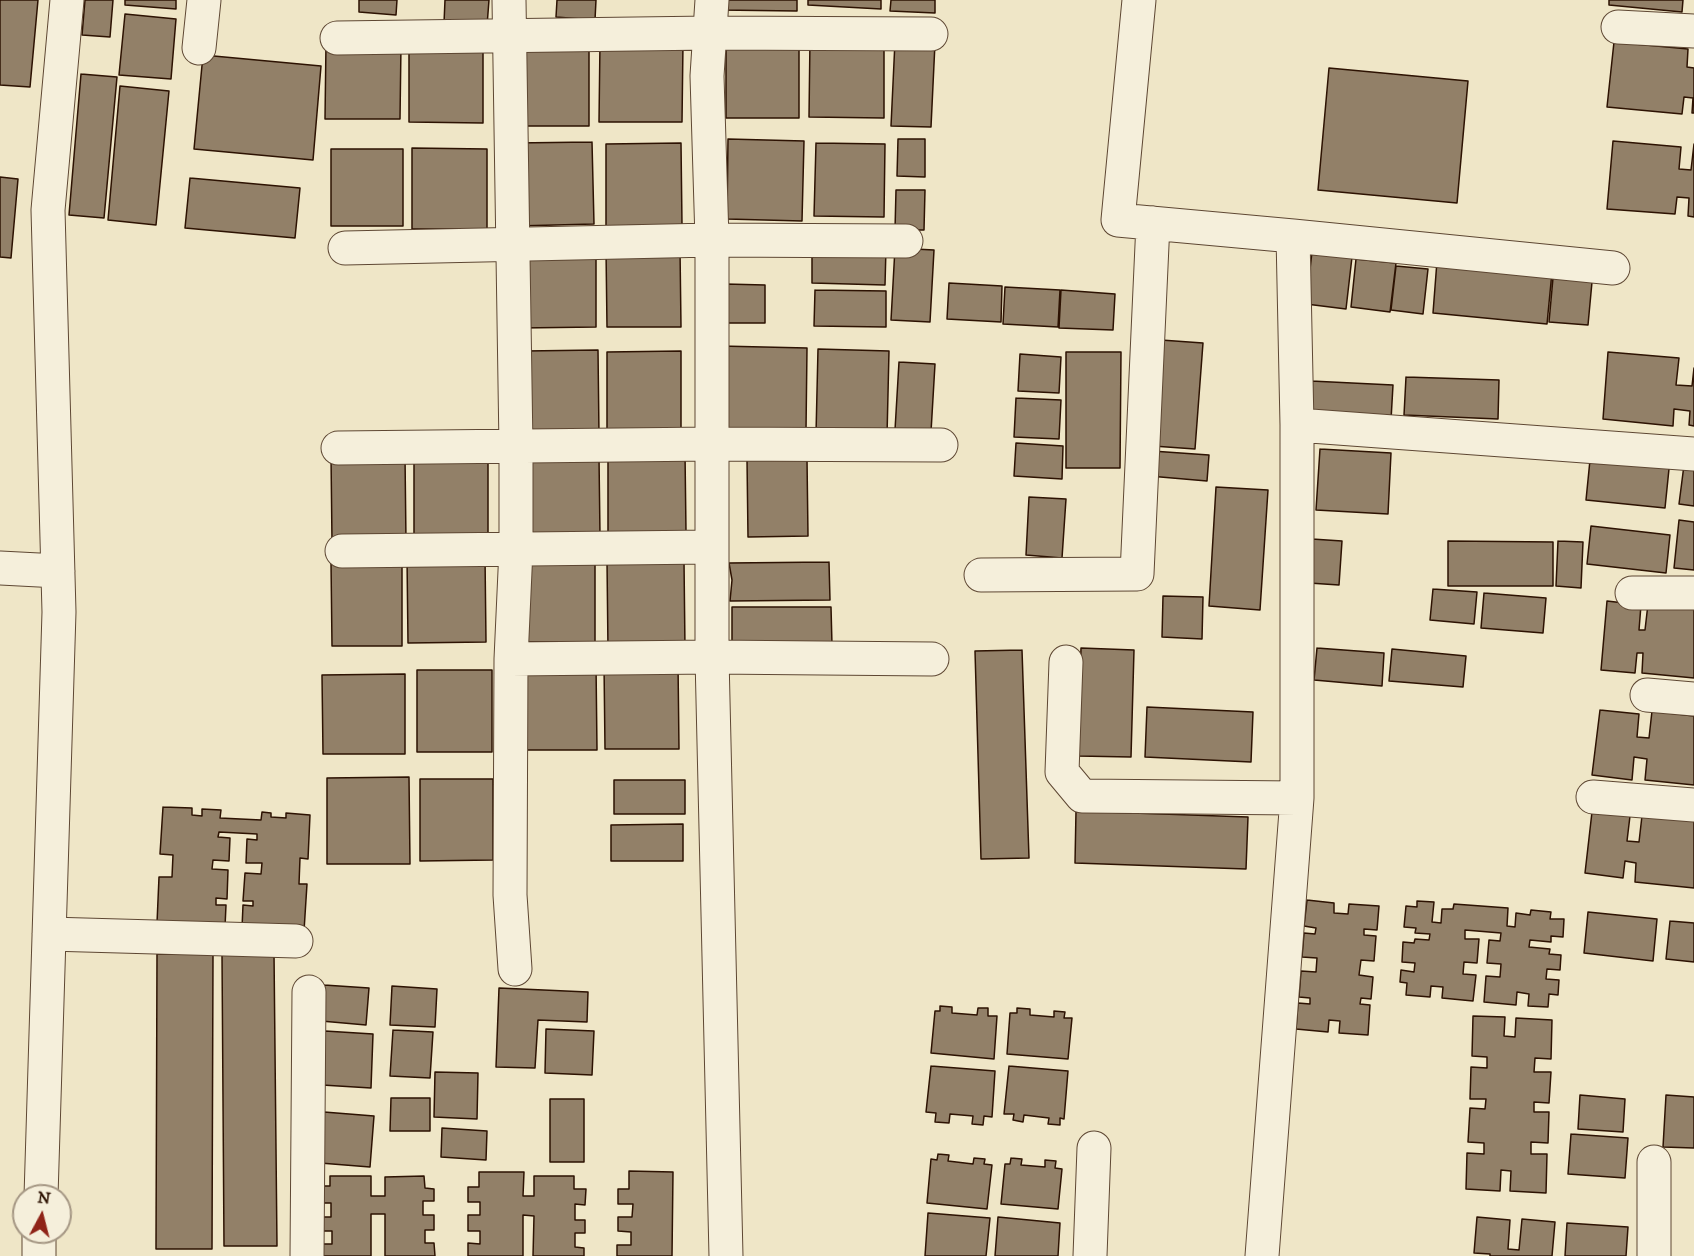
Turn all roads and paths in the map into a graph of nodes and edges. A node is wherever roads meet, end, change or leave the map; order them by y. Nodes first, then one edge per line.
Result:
1 (67, 0) edge
2 (204, 0) edge
3 (509, 0) edge
4 (712, 0) edge
5 (1139, 0) edge
6 (1618, 27) dead end
7 (1694, 31) edge
8 (710, 33) junction
9 (931, 34) dead end
10 (510, 36) junction
11 (337, 38) dead end
12 (199, 48) dead end
13 (1153, 223) junction
14 (1293, 236) junction
15 (712, 240) junction
16 (906, 241) dead end
17 (513, 244) junction
18 (345, 248) dead end
19 (1613, 268) dead end
20 (1297, 425) junction
21 (712, 444) junction
22 (940, 445) dead end
23 (516, 447) junction
24 (338, 448) dead end
25 (1694, 454) edge
26 (711, 547) junction
27 (516, 549) junction
28 (342, 551) dead end
29 (0, 568) edge
30 (58, 571) junction
31 (981, 575) dead end
32 (1632, 593) dead end
33 (1694, 593) edge
34 (712, 657) junction
35 (511, 659) junction
36 (932, 659) dead end
37 (1066, 662) dead end
38 (1647, 695) dead end
39 (1694, 699) edge
40 (1593, 797) dead end
41 (1297, 798) junction
42 (1694, 805) edge
43 (49, 934) junction
44 (296, 941) dead end
45 (516, 969) dead end
46 (309, 992) dead end
47 (1094, 1148) dead end
48 (1654, 1162) dead end
49 (41, 1184) edge
50 (307, 1256) edge
51 (726, 1256) edge
52 (1090, 1256) edge
53 (1262, 1256) edge
54 (1654, 1256) edge

1 - 30 street
2 - 12 street
3 - 10 street
4 - 8 street
5 - 13 street
6 - 7 street
8 - 9 street
8 - 10 street
8 - 15 street
10 - 11 street
10 - 17 street
13 - 14 street
13 - 31 street
14 - 19 street
14 - 20 street
15 - 16 street
15 - 17 street
15 - 21 street
17 - 18 street
17 - 23 street
20 - 25 street
20 - 41 street
21 - 22 street
21 - 23 street
21 - 26 street
23 - 24 street
23 - 27 street
26 - 27 street
26 - 34 street
27 - 28 street
27 - 35 street
29 - 30 street
30 - 43 street
32 - 33 street
34 - 35 street
34 - 36 street
34 - 51 street
35 - 45 street
37 - 41 street
38 - 39 street
40 - 42 street
41 - 53 street
43 - 44 street
43 - 49 street
46 - 50 street
47 - 52 street
48 - 54 street

